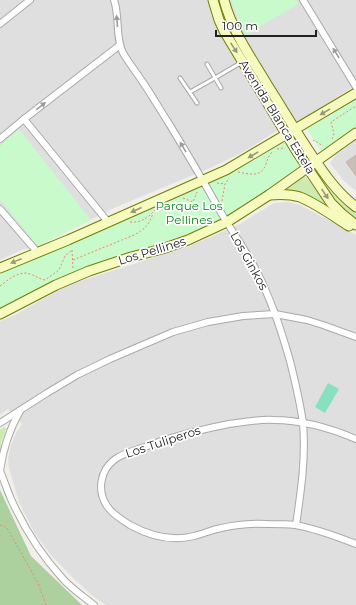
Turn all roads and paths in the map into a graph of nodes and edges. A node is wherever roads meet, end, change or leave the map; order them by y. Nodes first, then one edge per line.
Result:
1 (30, 0) edge
2 (114, 0) edge
3 (213, 0) edge
4 (224, 0) edge
5 (303, 0) edge
6 (0, 24) edge
7 (120, 45) junction
8 (243, 61) junction
9 (207, 64) dead end
10 (180, 78) dead end
11 (215, 78) junction
12 (356, 87) edge
13 (222, 88) dead end
14 (190, 92) junction
15 (356, 93) edge
16 (197, 102) dead end
17 (356, 106) edge
18 (24, 119) junction
19 (291, 133) junction
20 (356, 133) edge
21 (0, 139) edge
22 (332, 139) dead end
23 (327, 145) dead end
24 (305, 146) junction
25 (297, 152) junction
26 (316, 161) junction
27 (307, 167) junction
28 (239, 172) dead end
29 (232, 174) dead end
30 (203, 181) junction
31 (269, 195) junction
32 (356, 207) edge
33 (0, 209) edge
34 (220, 211) junction
35 (153, 212) dead end
36 (108, 222) junction
37 (227, 222) junction
38 (356, 225) edge
39 (356, 228) edge
40 (38, 253) junction
41 (73, 260) junction
42 (0, 268) edge
43 (73, 277) junction
44 (0, 286) edge
45 (0, 314) edge
46 (275, 314) junction
47 (356, 337) edge
48 (21, 409) junction
49 (302, 422) junction
50 (0, 423) edge
51 (356, 439) edge
52 (0, 471) edge
53 (0, 525) edge
54 (296, 525) junction
55 (356, 544) edge
56 (46, 605) edge
57 (94, 605) edge

1 - 6 street
7 -> 2 street, Los Ginkos
3 -> 8 main road, Avenida Blanca Estela
4 - 19 main road, Avenida Blanca Estela
12 -> 5 street
18 -> 7 street
30 -> 7 street, Los Ginkos
8 - 11 lane
8 - 19 main road, Avenida Blanca Estela
9 - 11 lane
10 - 14 lane
11 - 13 lane
11 - 14 lane
14 - 16 lane
15 -> 19 main road
17 - 22 path
18 - 21 street
18 - 36 street
19 - 24 main road, Avenida Blanca Estela
19 - 25 main road, Avenida Blanca Estela
19 -> 30 main road
20 - 26 main road, Los Pellines
23 - 24 path
24 - 26 main road, Avenida Blanca Estela
25 - 27 main road, Avenida Blanca Estela
25 - 28 path
26 - 27 main road, Los Pellines
26 - 32 main road, Avenida Blanca Estela
27 - 31 main road, Los Pellines
27 -> 38 main road, Avenida Blanca Estela
29 - 34 path
30 - 34 street, Los Ginkos
30 -> 36 main road
31 - 37 main road, Los Pellines
31 - 39 main road
33 - 40 street
34 - 37 street, Los Ginkos
35 - 41 path
36 - 40 main road
37 - 43 main road, Los Pellines
37 - 46 street, Los Ginkos
40 -> 42 main road
41 - 43 path
41 - 44 path
43 - 45 main road, Los Pellines
46 - 47 street
46 - 48 street
46 - 49 street, Los Ginkos
48 - 50 street
48 - 52 street
49 - 51 street, Los Tuliperos
49 - 54 street, Los Ginkos
49 - 54 street, Los Tuliperos
52 - 57 street
53 - 56 path
54 - 55 street, Los Tuliperos

